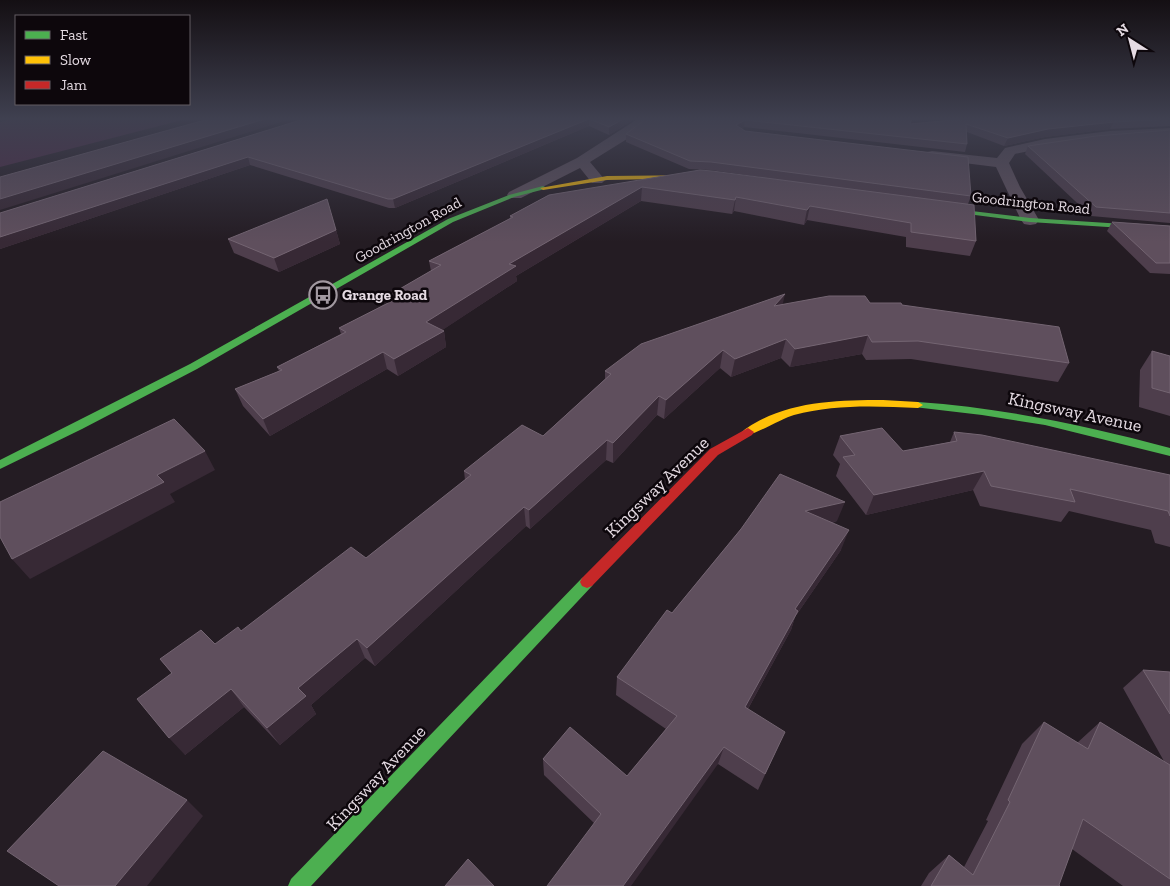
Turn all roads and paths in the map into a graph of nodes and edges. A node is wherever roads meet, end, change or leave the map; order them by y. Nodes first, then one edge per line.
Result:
1 (585, 159) edge
2 (970, 159) edge
3 (1004, 159) edge
4 (582, 161) junction
5 (1002, 163) junction
6 (710, 177) edge
7 (597, 180) junction
8 (515, 195) junction
9 (927, 207) edge
10 (1030, 220) junction
11 (1170, 228) edge
12 (1170, 452) edge
13 (0, 465) edge
14 (298, 886) edge

1 - 4 street
2 - 5 street
3 - 5 street
4 - 7 street
4 - 8 street
5 - 10 street
6 - 7 street, Goodrington Road
7 - 8 street, Goodrington Road
8 - 13 street, Goodrington Road
9 - 10 street, Goodrington Road
10 - 11 street, Goodrington Road
12 - 14 street, Kingsway Avenue

